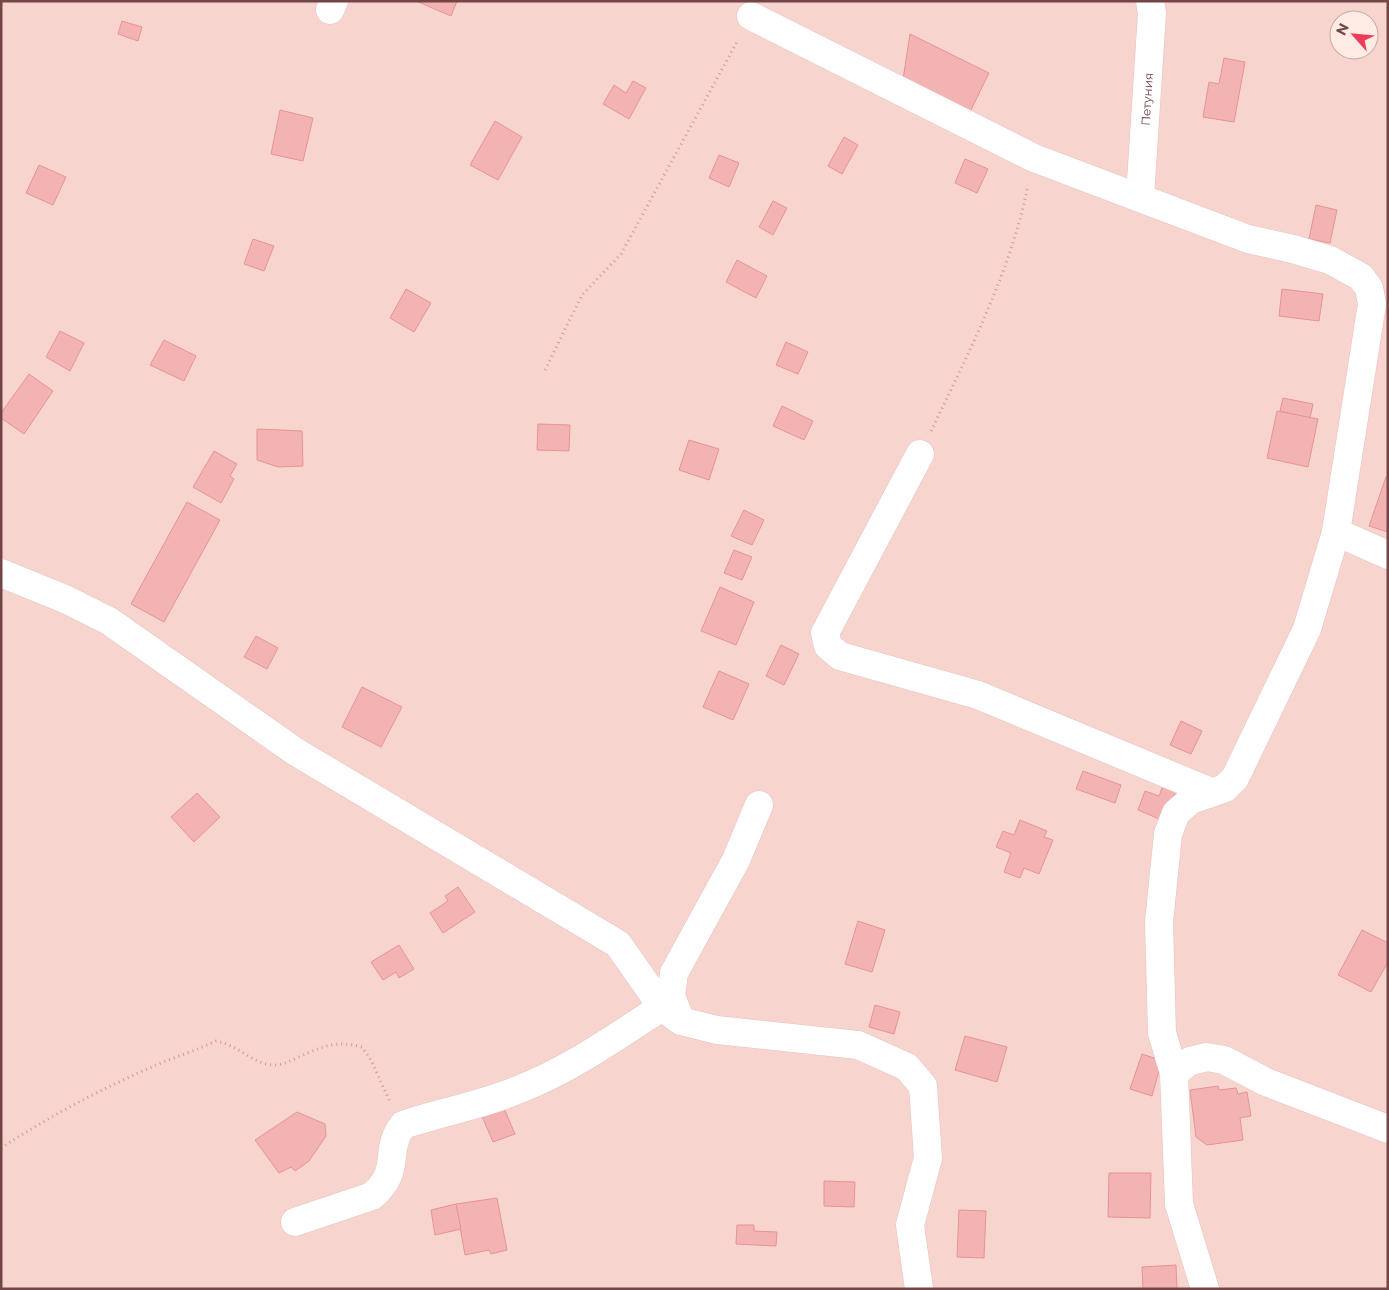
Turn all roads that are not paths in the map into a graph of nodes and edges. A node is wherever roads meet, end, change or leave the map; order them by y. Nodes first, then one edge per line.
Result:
1 (1150, 1) edge
2 (751, 16) road end
3 (1140, 197) junction
4 (920, 454) road end
5 (1336, 532) junction
6 (1388, 555) edge
7 (1, 573) edge
8 (1211, 792) junction
9 (759, 805) dead end
10 (672, 1014) junction
11 (1174, 1073) junction
12 (1388, 1129) edge
13 (295, 1222) dead end
14 (919, 1289) edge
15 (1205, 1289) edge

1 - 3 street, Петуния
2 - 3 street
3 - 5 street
4 - 8 street
5 - 6 street
5 - 8 street
7 - 10 street
8 - 11 street
9 - 10 street
10 - 13 street
10 - 14 street
11 - 12 street
11 - 15 street

